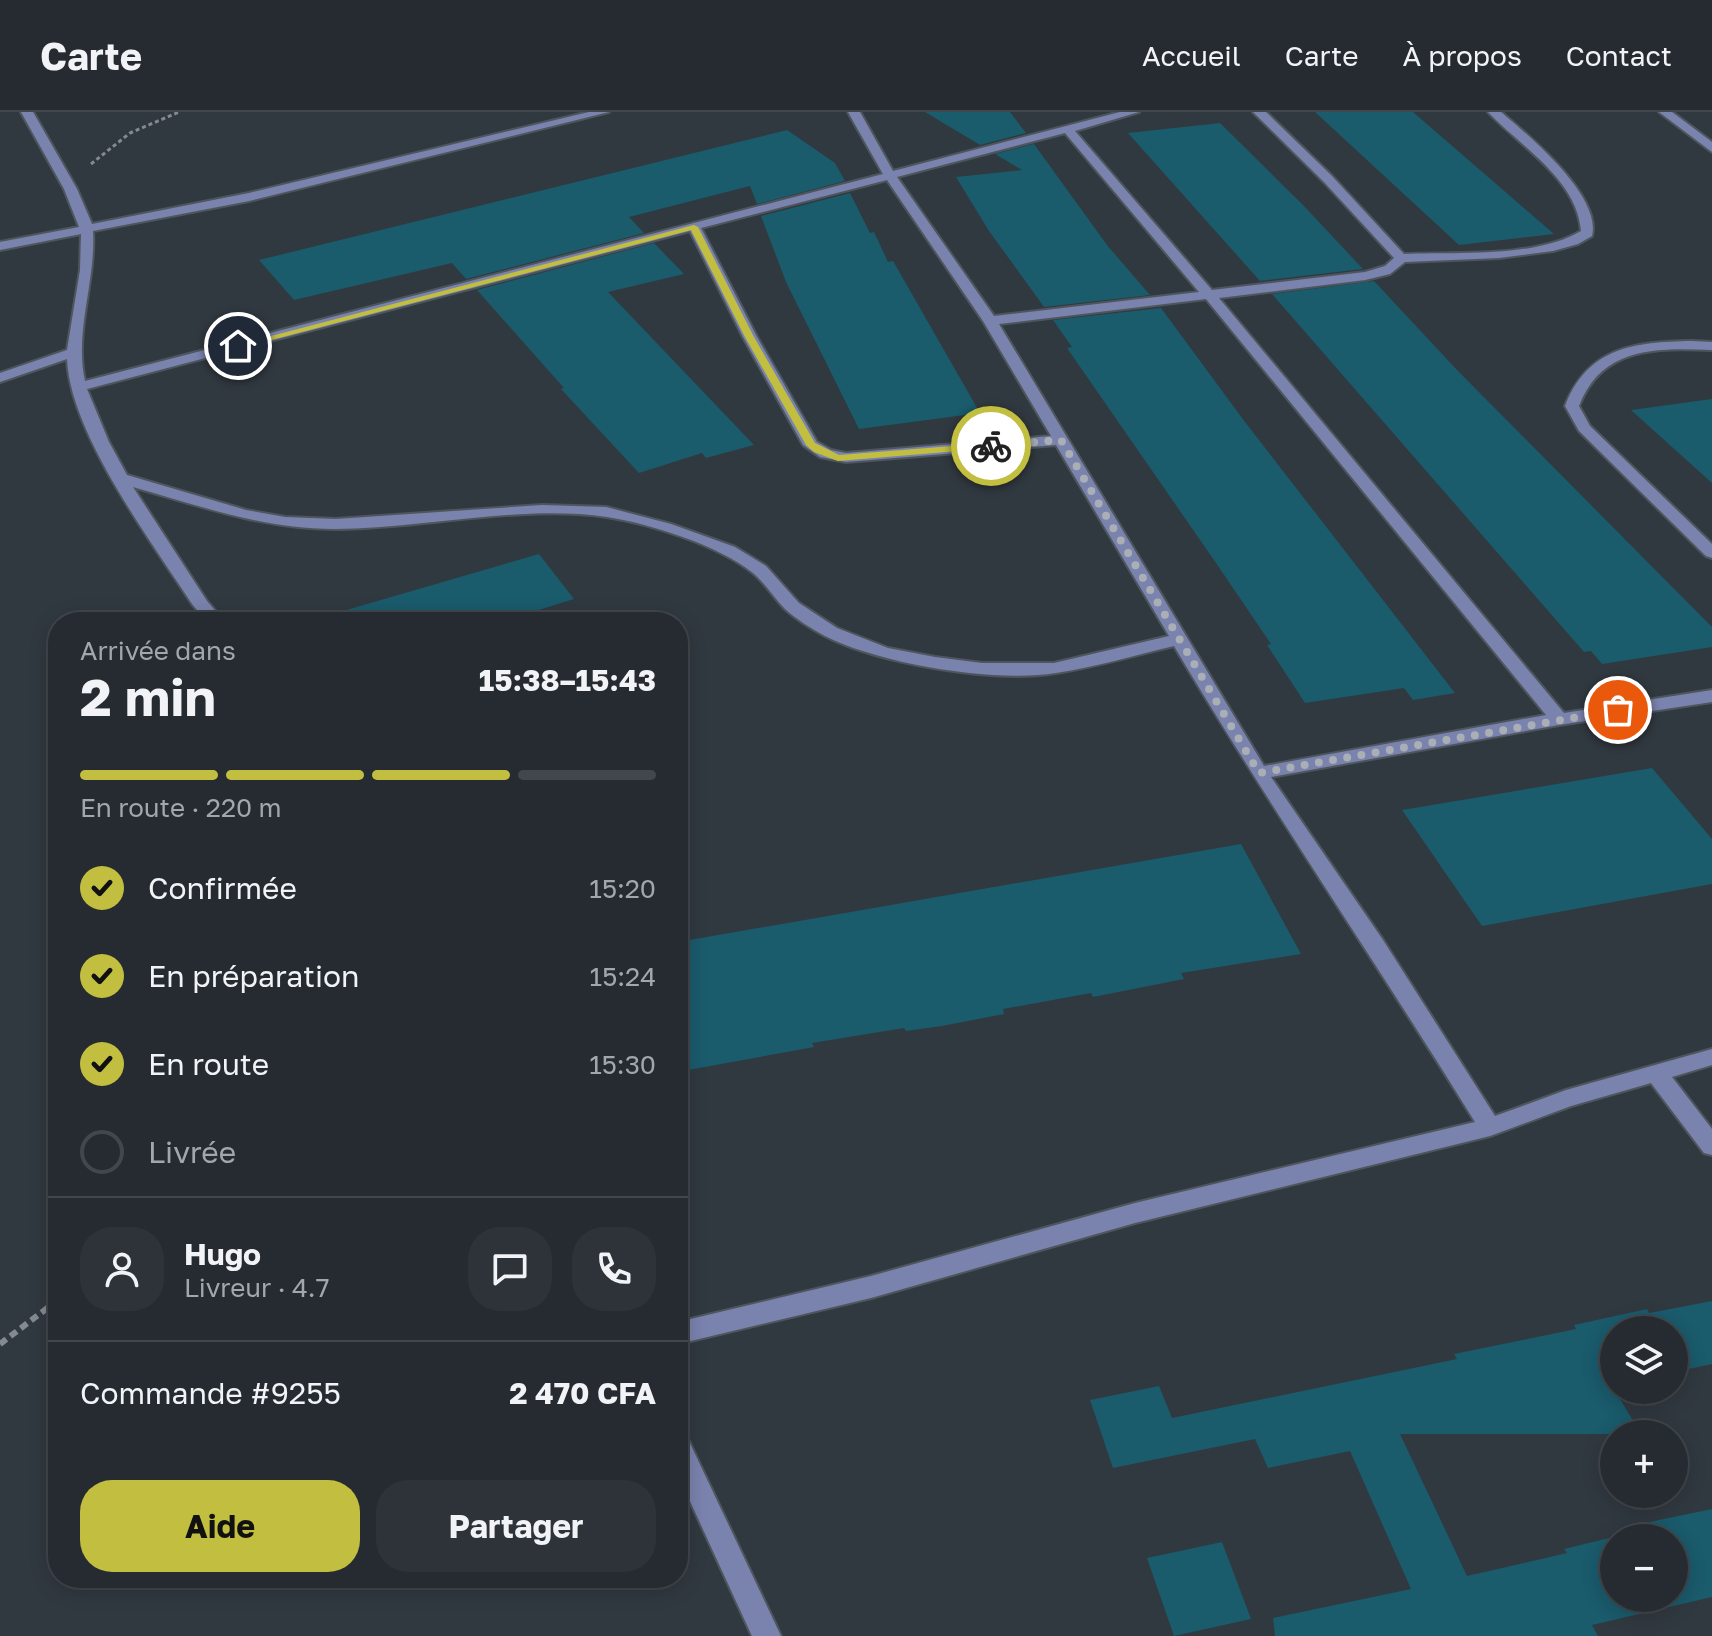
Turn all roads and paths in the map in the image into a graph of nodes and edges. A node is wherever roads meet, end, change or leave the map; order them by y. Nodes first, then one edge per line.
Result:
1 (27, 112) edge
2 (179, 112) edge
3 (603, 112) edge
4 (854, 112) edge
5 (1133, 112) edge
6 (1259, 112) edge
7 (1494, 112) edge
8 (1665, 112) edge
9 (1068, 129) junction
10 (1712, 148) edge
11 (890, 176) junction
12 (65, 184) junction
13 (694, 227) junction
14 (87, 228) junction
15 (0, 246) edge
16 (1401, 258) junction
17 (1205, 293) junction
18 (990, 321) junction
19 (1712, 346) edge
20 (72, 353) junction
21 (0, 378) edge
22 (78, 387) junction
23 (1061, 440) junction
24 (123, 479) junction
25 (1712, 553) edge
26 (207, 612) edge
27 (1180, 639) junction
28 (1712, 696) edge
29 (1559, 719) junction
30 (1259, 773) junction
31 (1712, 1057) edge
32 (1655, 1072) junction
33 (1490, 1127) junction
34 (1712, 1146) edge
35 (48, 1308) edge
36 (688, 1331) edge
37 (0, 1344) edge
38 (688, 1467) edge
39 (767, 1636) edge

1 - 12 street
2 - 12 path
3 - 14 street
4 - 11 street
5 - 9 street
6 - 16 street
7 - 16 street
8 - 10 street
9 - 11 street
9 - 17 street
11 - 13 street
11 - 18 street
12 - 14 street
13 - 22 street
13 - 23 street
14 - 15 street
14 - 20 street
16 - 17 street
17 - 18 street
17 - 29 street
18 - 23 street
19 - 25 street
20 - 21 street
20 - 22 street
22 - 24 street
23 - 27 street
24 - 26 street
24 - 27 street
27 - 30 street
28 - 29 street
29 - 30 street
30 - 33 street
31 - 32 street
32 - 33 street
32 - 34 street
33 - 36 street
35 - 37 path
38 - 39 street

